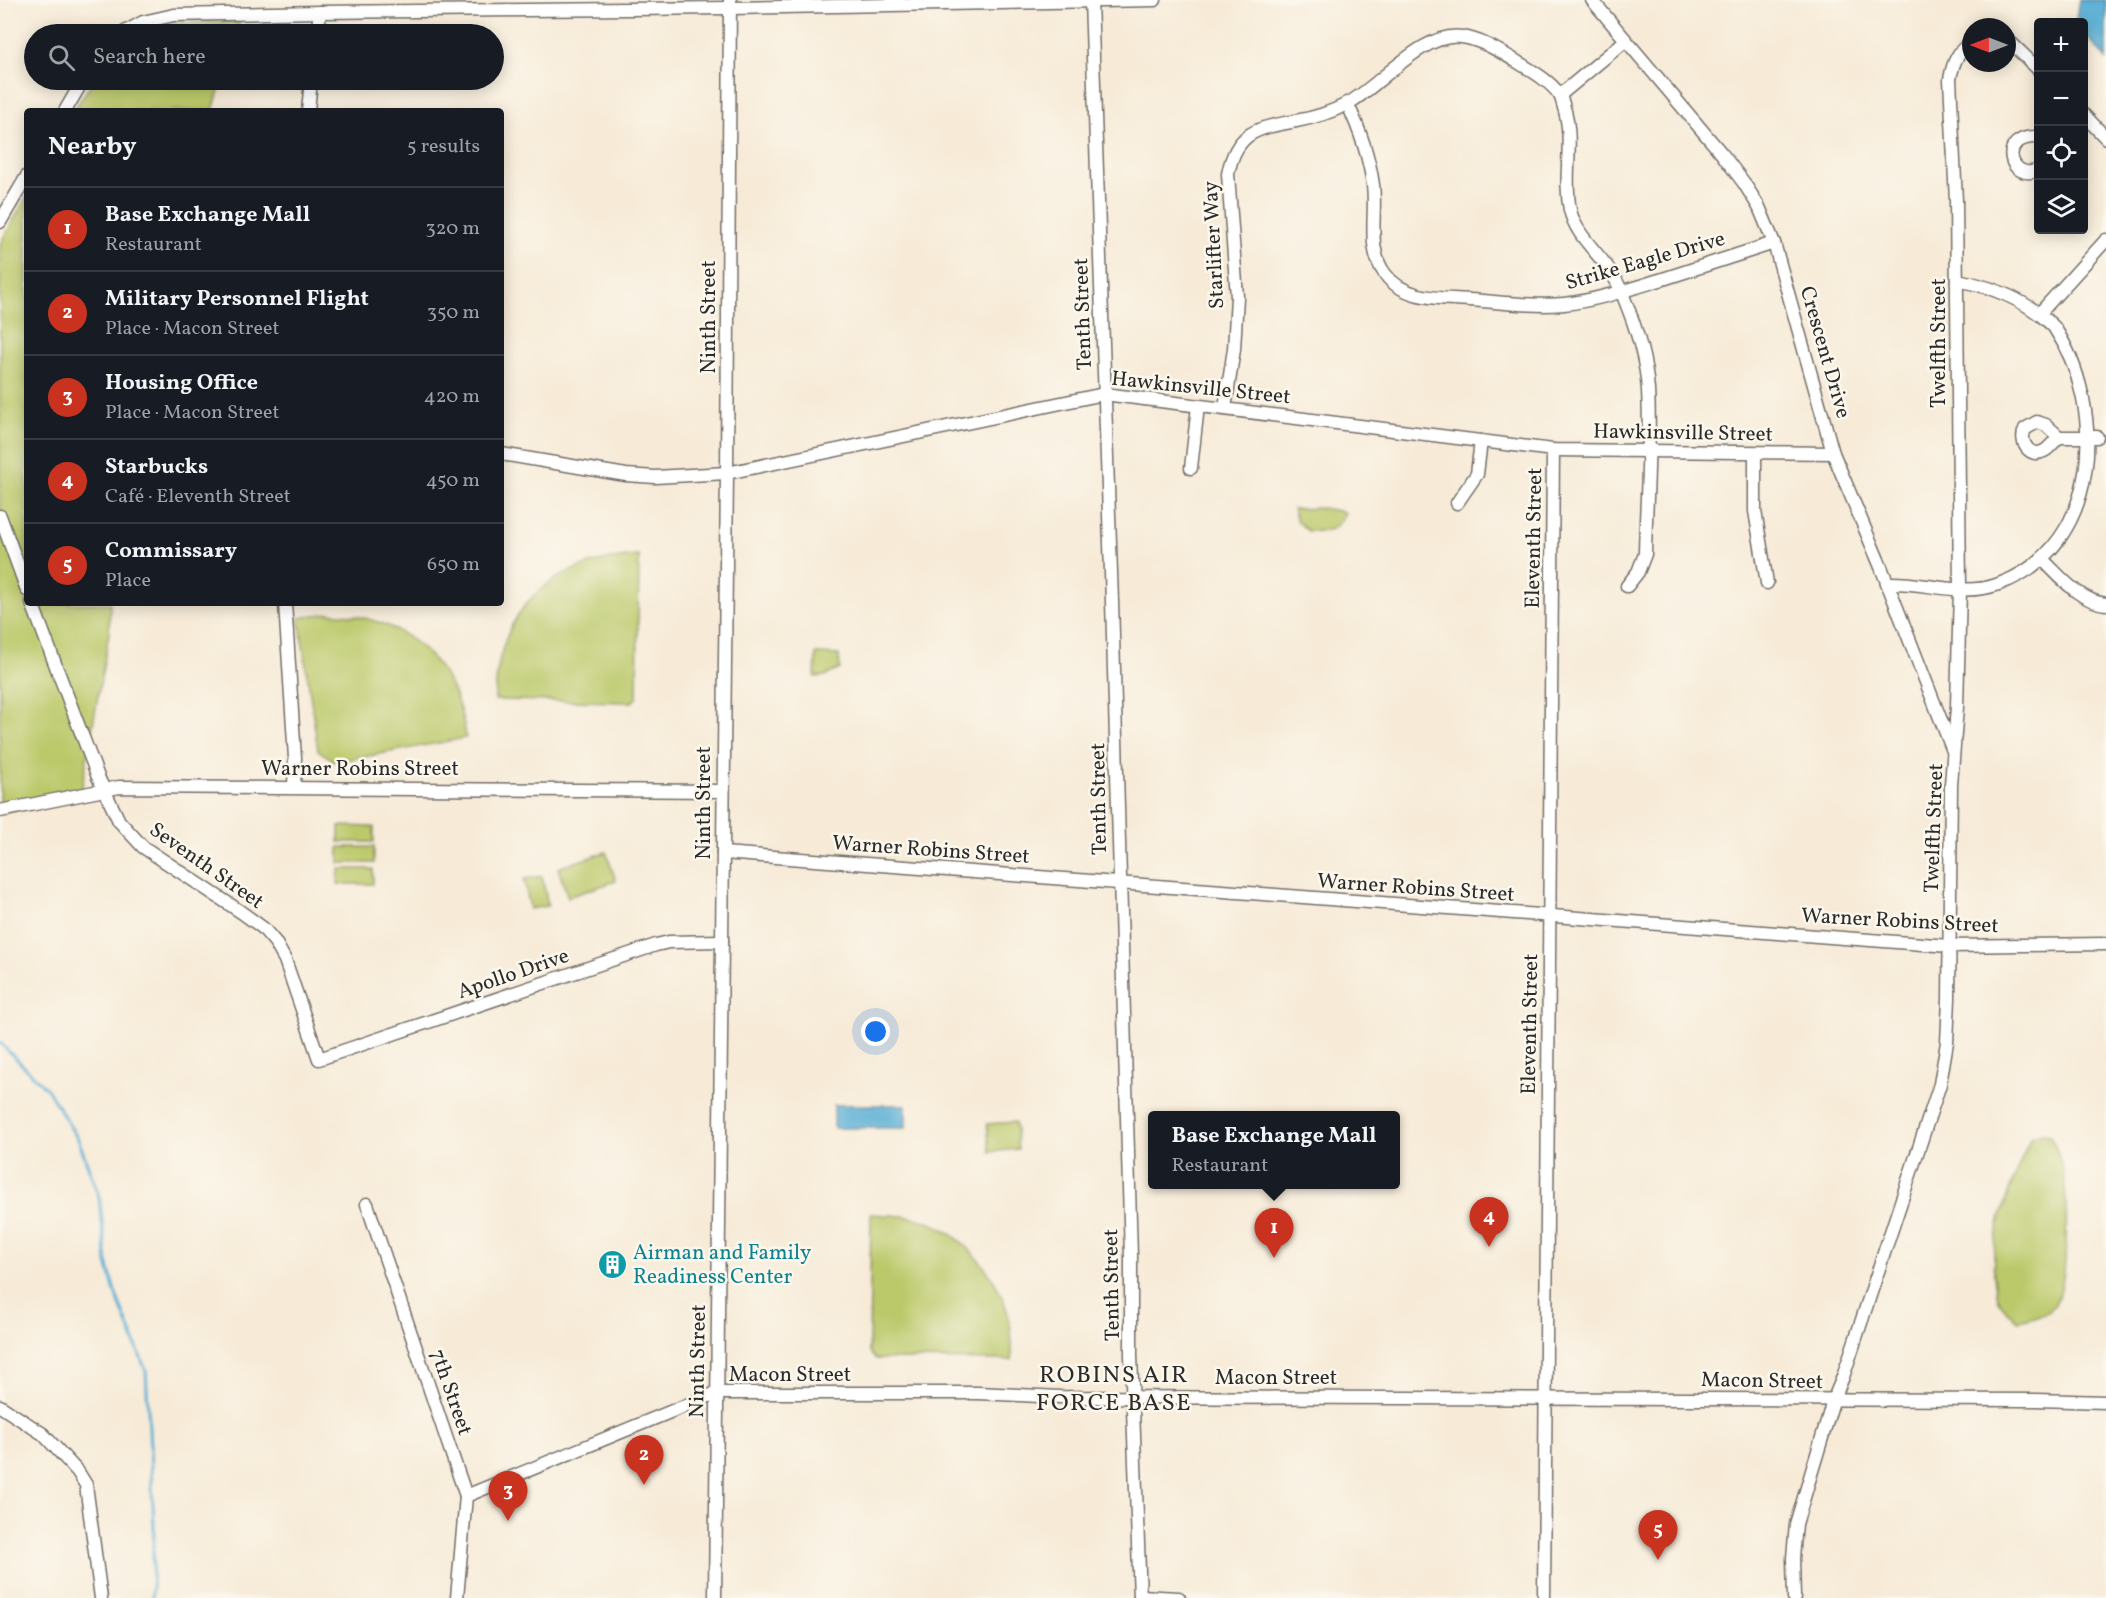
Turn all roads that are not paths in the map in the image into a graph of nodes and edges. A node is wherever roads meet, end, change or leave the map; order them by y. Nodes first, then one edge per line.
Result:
1 (1155, 0) edge
2 (1592, 0) edge
3 (1091, 1) edge
4 (730, 4) edge
5 (320, 12) junction
6 (138, 24) edge
7 (318, 24) edge
8 (1625, 40) junction
9 (2016, 48) edge
10 (1962, 49) edge
11 (2034, 65) edge
12 (77, 90) edge
13 (310, 90) edge
14 (1560, 95) junction
15 (1347, 103) junction
16 (67, 108) edge
17 (308, 108) edge
18 (2088, 120) edge
19 (2034, 137) edge
20 (2106, 138) edge
21 (2034, 172) edge
22 (24, 181) edge
23 (0, 222) edge
24 (2106, 240) edge
25 (1774, 243) junction
26 (1957, 280) junction
27 (1622, 292) junction
28 (2039, 314) junction
29 (1104, 394) junction
30 (1198, 406) junction
31 (1225, 408) junction
32 (2059, 437) dead end
33 (2097, 437) junction
34 (1481, 441) junction
35 (1553, 450) junction
36 (1648, 452) junction
37 (1755, 453) junction
38 (1833, 453) junction
39 (504, 455) edge
40 (1191, 468) dead end
41 (727, 473) junction
42 (1457, 503) dead end
43 (0, 516) edge
44 (2042, 559) junction
45 (24, 582) edge
46 (1767, 583) dead end
47 (1887, 583) junction
48 (1627, 586) dead end
49 (1960, 589) junction
50 (2106, 604) edge
51 (33, 606) edge
52 (285, 606) edge
53 (1954, 755) junction
54 (294, 787) junction
55 (103, 789) junction
56 (723, 791) junction
57 (0, 811) edge
58 (723, 853) junction
59 (1119, 884) junction
60 (1550, 917) junction
61 (722, 941) junction
62 (2106, 944) edge
63 (1949, 946) junction
64 (319, 1059) joint
65 (367, 1204) dead end
66 (716, 1393) junction
67 (1133, 1396) junction
68 (1545, 1397) junction
69 (1833, 1401) junction
70 (2106, 1402) edge
71 (0, 1406) edge
72 (466, 1496) junction
73 (1140, 1597) edge
74 (100, 1598) edge
75 (458, 1598) edge
76 (715, 1598) edge
77 (1179, 1598) edge
78 (1544, 1598) edge
79 (1794, 1598) edge

1 - 3 street
2 - 8 street, Crescent Drive
3 - 4 street
3 - 29 street, Tenth Street
4 - 5 street
4 - 41 street, Ninth Street
5 - 6 street
5 - 7 street
8 - 14 street
8 - 25 street, Crescent Drive
9 - 11 street
10 - 26 street, Twelfth Street
12 - 16 street
13 - 17 street
14 - 15 street, Starlifter Way
14 - 27 street
15 - 27 street, Strike Eagle Drive
15 - 31 street, Starlifter Way
18 - 20 street
19 - 21 street
22 - 23 street
24 - 28 street
25 - 27 street, Strike Eagle Drive
25 - 38 street, Crescent Drive
26 - 28 street
26 - 49 street, Twelfth Street
27 - 36 street
28 - 33 street
29 - 30 street, Hawkinsville Street
29 - 41 street, Hawkinsville Street
29 - 59 street, Tenth Street
30 - 31 street, Hawkinsville Street
30 - 40 street
31 - 34 street, Hawkinsville Street
32 - 33 street
33 - 44 street
34 - 35 street, Hawkinsville Street
34 - 42 street
35 - 36 street, Hawkinsville Street
35 - 60 street, Eleventh Street
36 - 37 street, Hawkinsville Street
36 - 48 street
37 - 38 street, Hawkinsville Street
37 - 46 street
38 - 47 street, Crescent Drive
39 - 41 street, Hawkinsville Street
41 - 56 street, Ninth Street
43 - 45 street
44 - 49 street
44 - 50 street
47 - 49 street
47 - 53 street, Crescent Drive
49 - 53 street, Twelfth Street
51 - 55 street, Seventh Street
52 - 54 street
53 - 63 street, Twelfth Street
54 - 55 street, Warner Robins Street
54 - 56 street, Warner Robins Street
55 - 57 street, Warner Robins Street
55 - 64 street, Seventh Street
56 - 58 street, Ninth Street
58 - 59 street, Warner Robins Street
58 - 61 street, Ninth Street
59 - 60 street, Warner Robins Street
59 - 67 street, Tenth Street
60 - 63 street, Warner Robins Street
60 - 68 street, Eleventh Street
61 - 64 street, Apollo Drive
61 - 66 street, Ninth Street
62 - 63 street, Warner Robins Street
63 - 69 street, Twelfth Street
65 - 72 street, 7th Street
66 - 67 street, Macon Street
66 - 72 street, Macon Street
66 - 76 street, Ninth Street
67 - 68 street, Macon Street
67 - 73 street, Tenth Street
68 - 69 street, Macon Street
68 - 78 street, Eleventh Street
69 - 70 street, Macon Street
69 - 79 street, Twelfth Street
71 - 74 street
72 - 75 street, 7th Street
73 - 77 street

